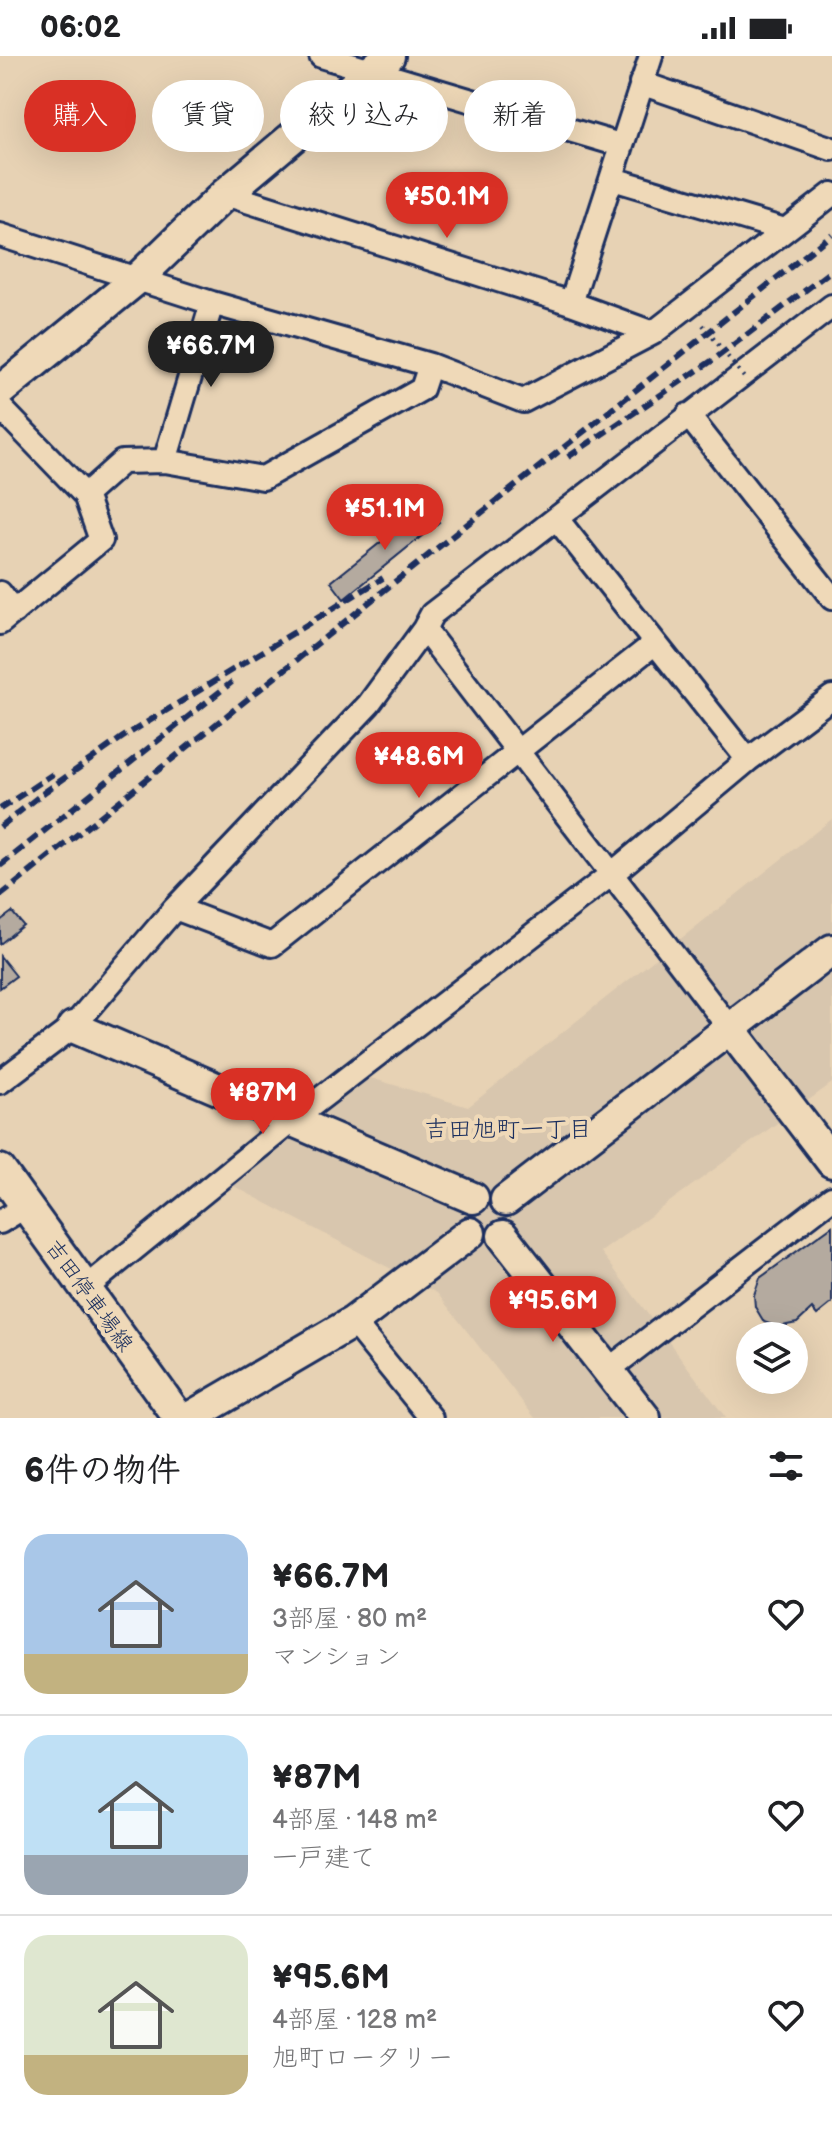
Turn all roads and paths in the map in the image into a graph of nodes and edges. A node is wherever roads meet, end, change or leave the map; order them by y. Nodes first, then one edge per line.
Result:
1 (321, 56) edge
2 (651, 56) edge
3 (381, 64) edge
4 (641, 83) junction
5 (620, 145) junction
6 (832, 149) edge
7 (613, 179) junction
8 (225, 194) junction
9 (832, 194) edge
10 (785, 230) junction
11 (0, 235) edge
12 (137, 279) junction
13 (212, 303) junction
14 (571, 303) junction
15 (832, 306) edge
16 (703, 325) dead end
17 (653, 333) junction
18 (430, 365) junction
19 (746, 380) dead end
20 (0, 391) edge
21 (0, 407) edge
22 (688, 415) junction
23 (165, 461) junction
24 (85, 495) junction
25 (557, 519) junction
26 (0, 593) edge
27 (832, 598) edge
28 (7, 617) edge
29 (424, 629) junction
30 (655, 643) junction
31 (832, 697) edge
32 (519, 751) junction
33 (748, 760) junction
34 (613, 873) junction
35 (175, 908) junction
36 (832, 950) edge
37 (73, 1027) junction
38 (731, 1030) junction
39 (0, 1082) edge
40 (294, 1119) junction
41 (832, 1162) edge
42 (0, 1170) edge
43 (473, 1198) junction
44 (832, 1198) edge
45 (506, 1200) junction
46 (26, 1206) junction
47 (0, 1222) edge
48 (470, 1233) junction
49 (503, 1236) junction
50 (86, 1288) junction
51 (353, 1322) junction
52 (608, 1370) junction
53 (182, 1418) edge
54 (189, 1418) edge
55 (431, 1418) edge
56 (645, 1418) edge

1 - 3 street
2 - 4 street
3 - 5 street
3 - 8 street
4 - 5 street
4 - 6 street
5 - 7 street
7 - 10 street
7 - 14 street
8 - 12 street
8 - 14 street
9 - 10 street
10 - 17 street
11 - 12 street
12 - 13 street
12 - 20 street
13 - 18 street
13 - 23 street
14 - 17 street
15 - 22 street
16 - 19 path, bridge
17 - 18 street
18 - 23 street
21 - 24 street
22 - 25 street
22 - 27 street
23 - 24 street
24 - 28 street
25 - 29 street
25 - 30 street
26 - 28 street
29 - 32 street
29 - 35 street
30 - 32 street
30 - 33 street
31 - 33 street
32 - 34 street
32 - 35 street
33 - 34 street
34 - 38 street
34 - 40 street
35 - 37 street
36 - 38 street
37 - 39 street
37 - 40 street
38 - 41 street
38 - 45 street
40 - 43 street
40 - 50 street
42 - 46 street, 吉田停車場線
43 - 45 street
43 - 48 street
44 - 52 street
45 - 49 street
46 - 47 street
46 - 50 street, 吉田停車場線
48 - 49 street
48 - 51 street
49 - 52 street
50 - 53 street, 吉田停車場線
51 - 54 street
51 - 55 street
52 - 56 street

